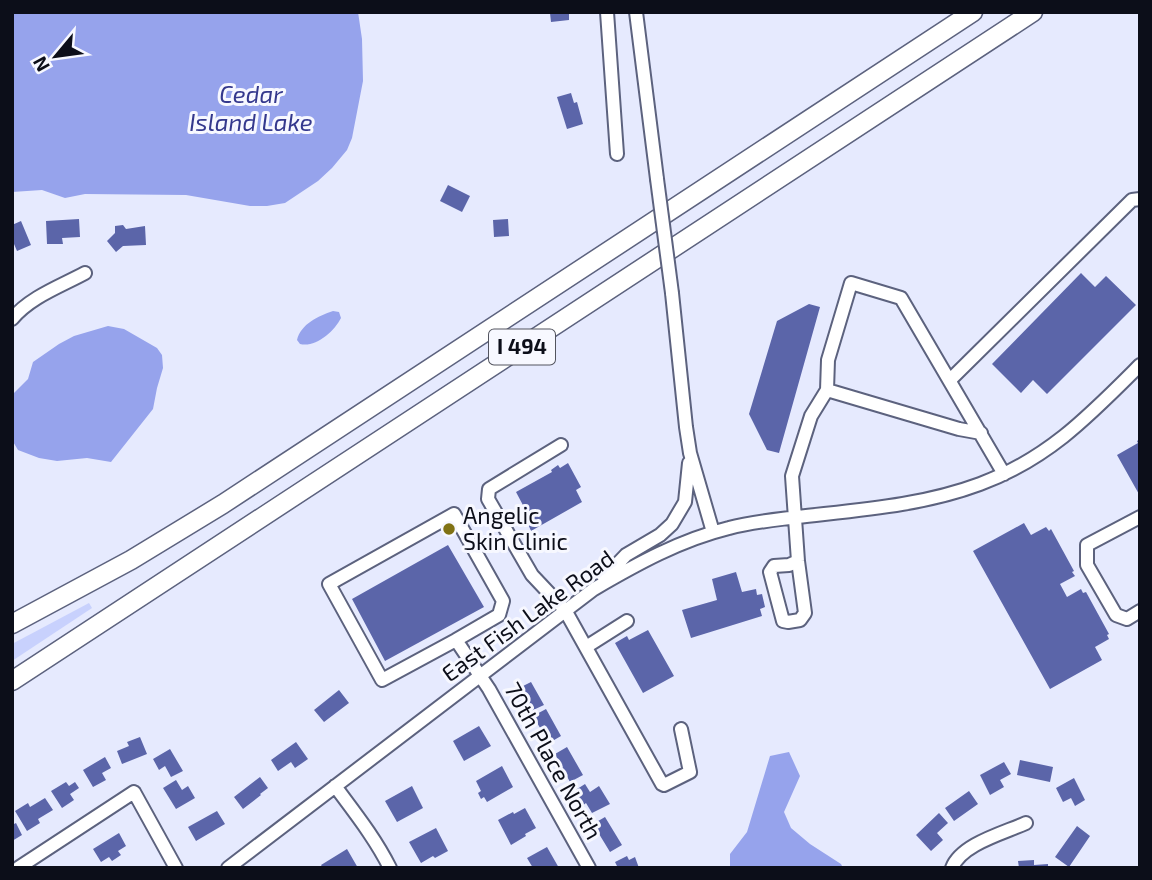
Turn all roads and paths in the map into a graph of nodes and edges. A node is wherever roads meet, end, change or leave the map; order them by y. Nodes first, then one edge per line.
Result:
1 (607, 12) edge
2 (636, 12) edge
3 (973, 12) edge
4 (1033, 12) edge
5 (617, 154) dead end
6 (1140, 199) edge
7 (85, 274) dead end
8 (12, 319) edge
9 (1140, 365) edge
10 (950, 380) junction
11 (827, 390) junction
12 (981, 433) junction
13 (561, 445) dead end
14 (690, 453) junction
15 (1004, 474) junction
16 (795, 517) junction
17 (1140, 517) edge
18 (713, 532) junction
19 (797, 561) junction
20 (594, 589) junction
21 (565, 610) junction
22 (1140, 611) edge
23 (627, 621) dead end
24 (12, 624) edge
25 (456, 640) junction
26 (586, 647) junction
27 (480, 676) junction
28 (12, 681) edge
29 (681, 729) dead end
30 (335, 786) junction
31 (1026, 823) dead end
32 (18, 868) edge
33 (176, 868) edge
34 (228, 868) edge
35 (390, 868) edge
36 (589, 868) edge
37 (952, 868) edge

1 - 5 street
2 - 14 street, bridge
3 - 24 highway, I 494
4 - 28 highway, I 494
6 - 10 street
7 - 8 street
9 - 15 street, East Fish Lake Road
10 - 11 street
10 - 12 street
11 - 12 street
11 - 16 street
12 - 15 street
13 - 21 street
14 - 18 street
14 - 20 street
15 - 16 street, East Fish Lake Road
16 - 18 street, East Fish Lake Road
16 - 19 street
17 - 22 street
18 - 20 street, East Fish Lake Road
19 - 19 street
20 - 21 street, East Fish Lake Road
21 - 26 street
21 - 27 street, East Fish Lake Road
23 - 26 street
25 - 25 street
25 - 27 street, 70th Place North
26 - 29 street
27 - 30 street, East Fish Lake Road
27 - 36 street, 70th Place North
30 - 34 street, East Fish Lake Road
30 - 35 street
31 - 37 street
32 - 33 street

